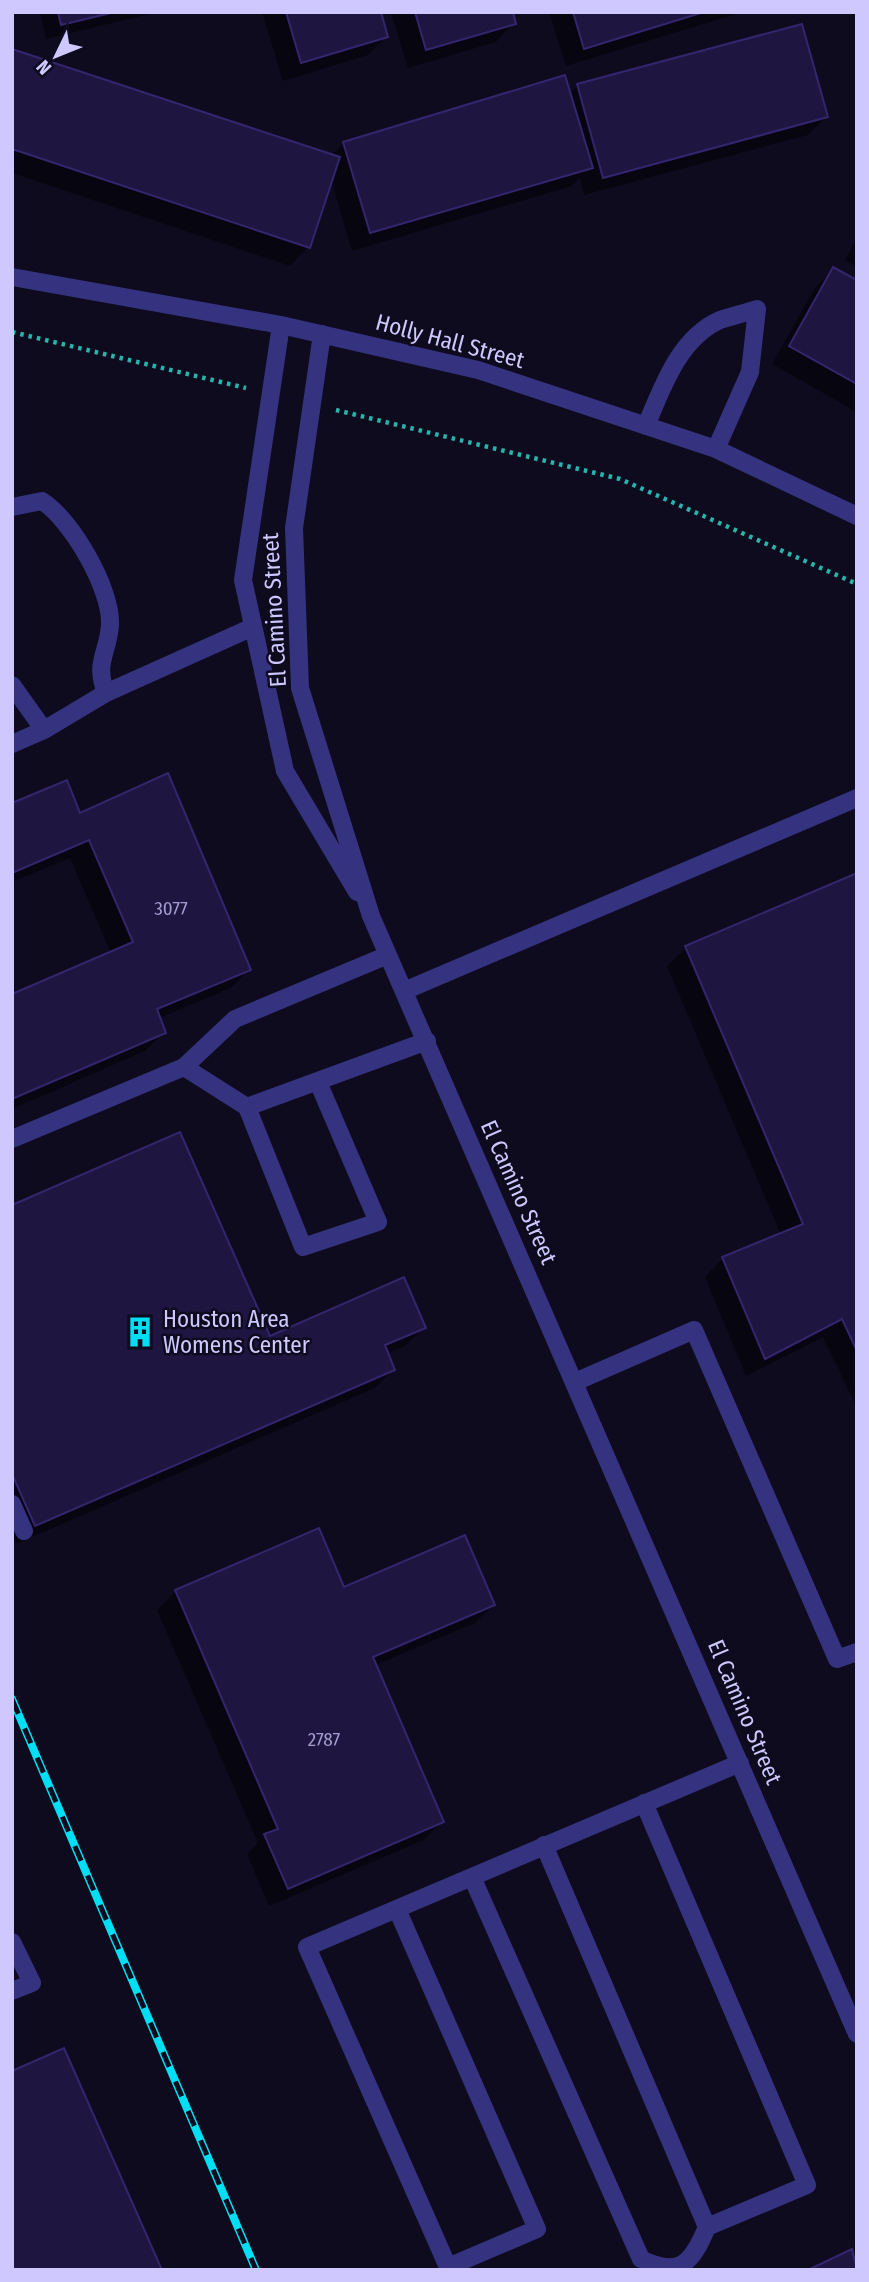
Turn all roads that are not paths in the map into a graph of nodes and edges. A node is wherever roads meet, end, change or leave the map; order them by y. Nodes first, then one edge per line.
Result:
1 (12, 277) edge
2 (281, 325) junction
3 (323, 334) junction
4 (646, 426) junction
5 (716, 449) junction
6 (12, 507) edge
7 (857, 516) edge
8 (253, 627) junction
9 (12, 685) edge
10 (106, 693) junction
11 (44, 730) junction
12 (12, 744) edge
13 (857, 798) edge
14 (371, 916) junction
15 (388, 955) junction
16 (404, 991) junction
17 (427, 1041) junction
18 (184, 1067) junction
19 (318, 1082) junction
20 (247, 1107) junction
21 (12, 1139) edge
22 (575, 1381) junction
23 (12, 1504) edge
24 (24, 1531) dead end
25 (857, 1652) edge
26 (740, 1763) junction
27 (644, 1803) junction
28 (544, 1845) junction
29 (472, 1877) junction
30 (397, 1909) junction
31 (12, 1941) edge
32 (12, 1991) edge
33 (857, 2034) edge
34 (707, 2227) junction
35 (444, 2268) edge

1 - 2 street, Holly Hall Street
2 - 3 street, Holly Hall Street
2 - 8 street
3 - 4 street, Holly Hall Street
3 - 14 street, El Camino Street
4 - 5 street, Holly Hall Street
4 - 5 street
5 - 7 street, Holly Hall Street
6 - 10 street
8 - 10 street
8 - 14 street
9 - 11 street
10 - 11 street
11 - 12 street
13 - 16 street
14 - 15 street, El Camino Street
15 - 16 street, El Camino Street
15 - 18 street
16 - 17 street, El Camino Street
17 - 19 street
17 - 22 street, El Camino Street
18 - 20 street
18 - 21 street
19 - 20 street
19 - 20 street
22 - 25 street
22 - 26 street, El Camino Street
23 - 24 street
26 - 27 street
26 - 33 street, El Camino Street
27 - 28 street
27 - 34 street
28 - 29 street
28 - 34 street
29 - 30 street
29 - 34 street
30 - 35 street
30 - 35 street
31 - 32 street

